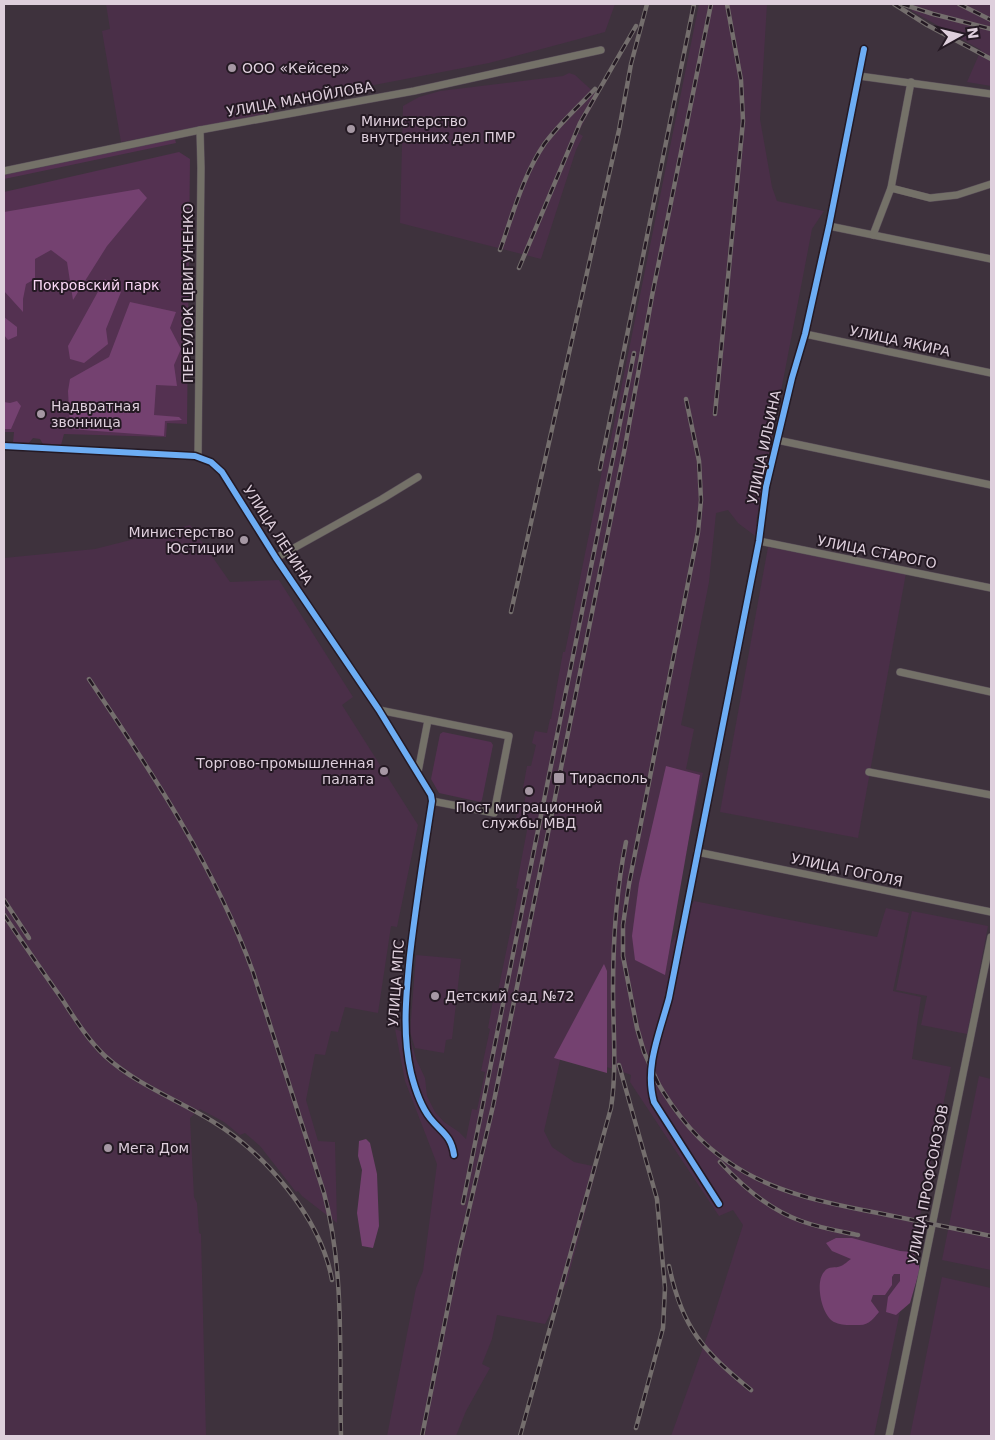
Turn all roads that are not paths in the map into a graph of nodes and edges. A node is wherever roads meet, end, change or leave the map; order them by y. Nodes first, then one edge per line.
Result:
1 (864, 48) dead end
2 (601, 50) dead end
3 (859, 76) junction
4 (910, 82) junction
5 (991, 94) edge
6 (200, 130) junction
7 (4, 171) edge
8 (991, 184) edge
9 (891, 188) junction
10 (829, 226) junction
11 (873, 235) junction
12 (991, 259) edge
13 (805, 334) junction
14 (991, 373) edge
15 (777, 440) junction
16 (4, 446) edge
17 (198, 457) junction
18 (418, 477) dead end
19 (991, 485) edge
20 (759, 542) junction
21 (276, 558) junction
22 (991, 588) edge
23 (900, 672) dead end
24 (991, 692) edge
25 (378, 710) junction
26 (428, 720) junction
27 (418, 772) junction
28 (869, 772) dead end
29 (991, 795) edge
30 (432, 800) junction
31 (697, 852) junction
32 (991, 912) edge
33 (991, 937) edge
34 (454, 1156) dead end
35 (719, 1204) dead end
36 (889, 1436) edge

1 - 3 street, УЛИЦА ИЛЬИНА
2 - 6 street, УЛИЦА МАНОЙЛОВА
3 - 4 street
3 - 10 street, УЛИЦА ИЛЬИНА
4 - 5 street
4 - 9 street
6 - 7 street, УЛИЦА МАНОЙЛОВА
6 - 17 street, ПЕРЕУЛОК ЦВИГУНЕНКО
8 - 9 street
9 - 11 street
10 - 11 street
10 - 13 street, УЛИЦА ИЛЬИНА
11 - 12 street
13 - 14 street, УЛИЦА ЯКИРА
13 - 15 street, УЛИЦА ИЛЬИНА
15 - 19 street
15 - 20 street, УЛИЦА ИЛЬИНА
16 - 17 street, УЛИЦА ЛЕНИНА
17 - 21 street, УЛИЦА ЛЕНИНА
18 - 21 street
20 - 22 street, УЛИЦА СТАРОГО
20 - 31 street, УЛИЦА ИЛЬИНА
21 - 25 street, УЛИЦА ЛЕНИНА
23 - 24 street
25 - 26 street
25 - 27 street, УЛИЦА ЛЕНИНА
26 - 27 street
26 - 30 street
27 - 30 street, УЛИЦА ЛЕНИНА
28 - 29 street
30 - 34 street, УЛИЦА МПС
31 - 32 street, УЛИЦА ГОГОЛЯ
31 - 35 street, УЛИЦА ИЛЬИНА
33 - 36 street, УЛИЦА ПРОФСОЮЗОВ

